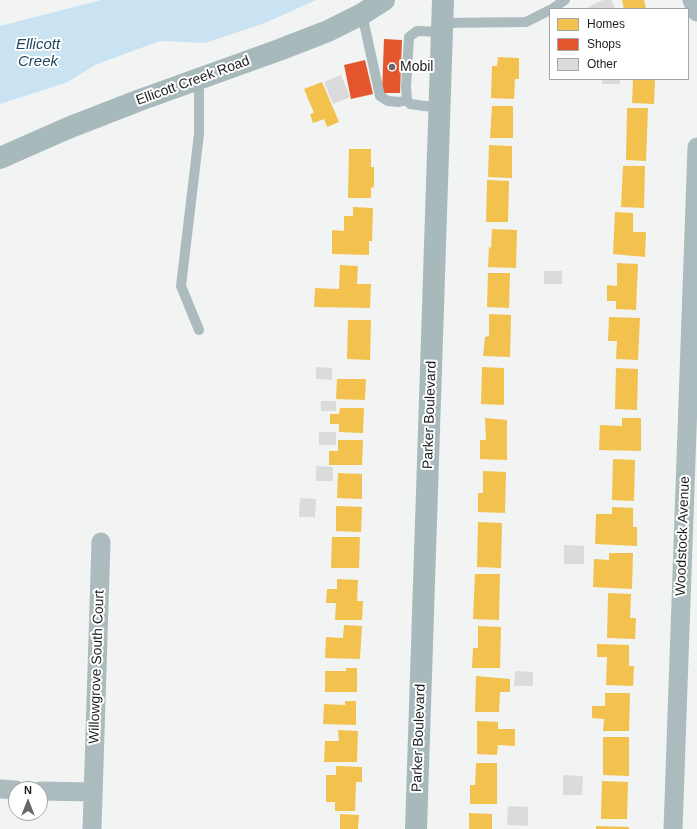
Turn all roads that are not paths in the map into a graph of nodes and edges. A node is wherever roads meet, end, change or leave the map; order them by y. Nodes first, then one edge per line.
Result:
1 (384, 0) edge
2 (443, 0) edge
3 (565, 0) edge
4 (692, 0) edge
5 (554, 8) edge
6 (549, 11) edge
7 (697, 12) edge
8 (362, 14) junction
9 (442, 27) junction
10 (199, 79) junction
11 (406, 100) junction
12 (440, 108) junction
13 (697, 147) edge
14 (0, 158) edge
15 (199, 330) dead end
16 (101, 542) dead end
17 (48, 790) edge
18 (93, 792) junction
19 (92, 829) edge
20 (416, 829) edge
21 (673, 829) edge

1 - 8 street, Ellicott Creek Road
2 - 9 street, Parker Boulevard
3 - 5 lane
4 - 7 street
6 - 9 lane
8 - 10 street, Ellicott Creek Road
8 - 11 lane
9 - 11 lane
9 - 12 street, Parker Boulevard
10 - 14 street, Ellicott Creek Road
10 - 15 lane
11 - 12 lane
12 - 20 street, Parker Boulevard
13 - 21 street, Woodstock Avenue
16 - 18 street, Willowgrove South Court
17 - 18 street
18 - 19 street, Willowgrove South Court

